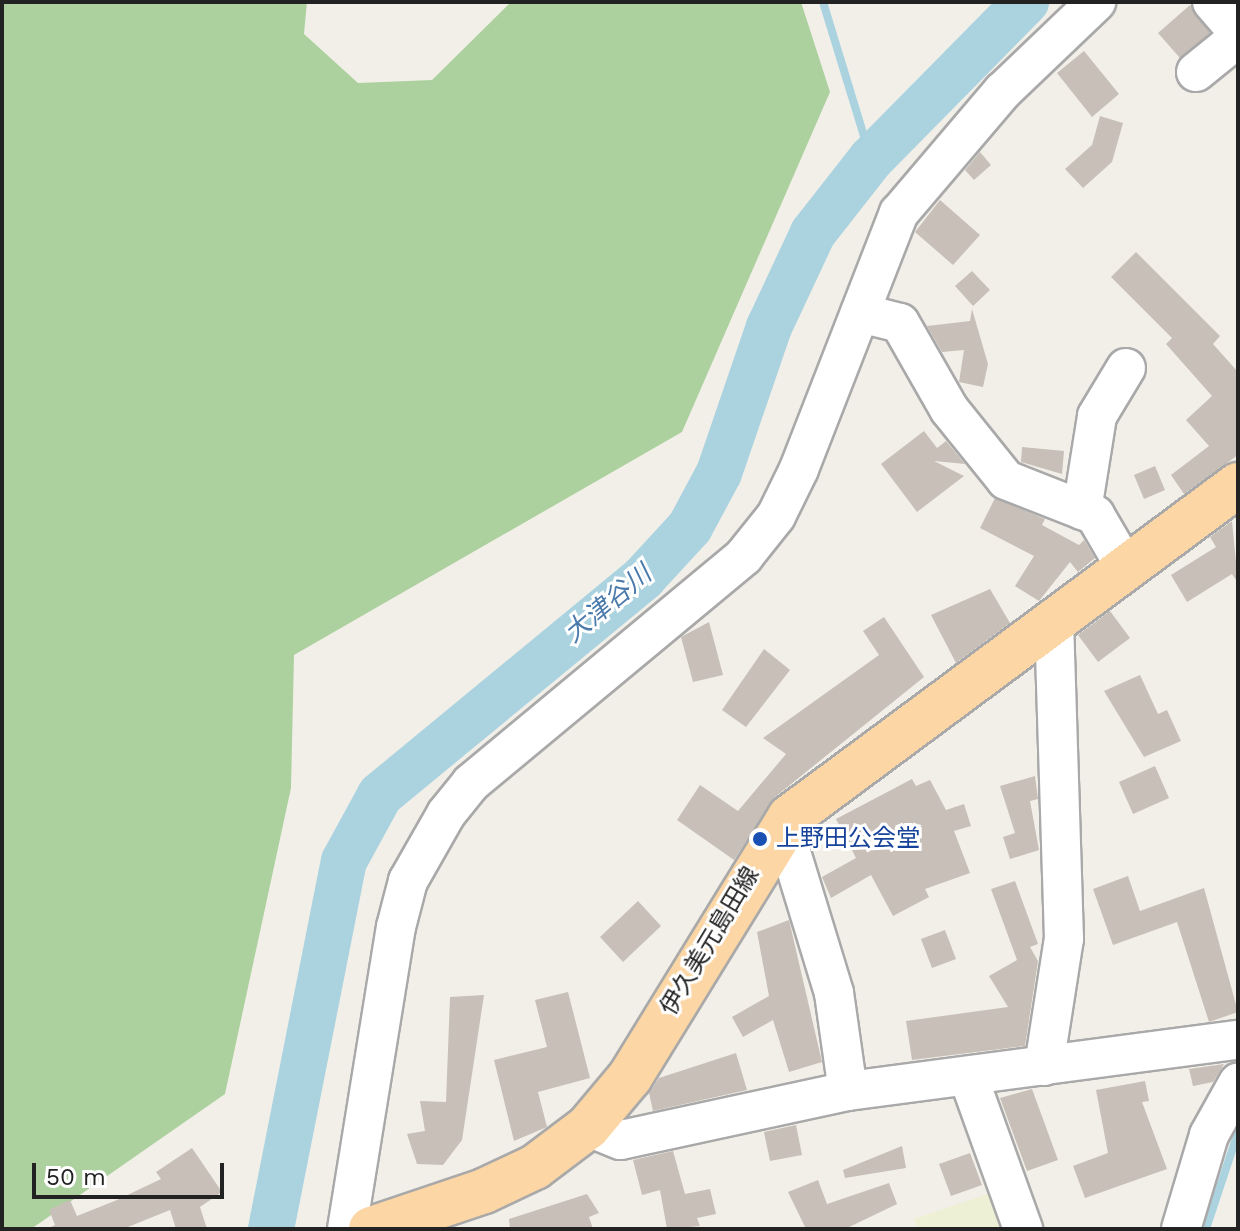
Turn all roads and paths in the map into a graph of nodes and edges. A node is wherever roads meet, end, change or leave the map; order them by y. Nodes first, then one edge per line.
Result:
1 (1096, 2) edge
2 (1212, 2) edge
3 (1238, 32) edge
4 (1238, 38) edge
5 (1196, 72) dead end
6 (860, 313) junction
7 (1126, 368) dead end
8 (1238, 485) edge
9 (1082, 510) junction
10 (1126, 568) junction
11 (1054, 621) junction
12 (783, 826) junction
13 (1238, 1040) edge
14 (1044, 1066) junction
15 (968, 1076) junction
16 (1238, 1083) edge
17 (848, 1091) junction
18 (588, 1127) junction
19 (347, 1229) edge
20 (371, 1229) edge
21 (1023, 1229) edge
22 (1181, 1229) edge

1 - 6 street
2 - 3 street
4 - 5 street
6 - 9 street
6 - 19 street
7 - 9 street
8 - 10 main road, 伊久美元島田線
9 - 10 street
10 - 11 main road, 伊久美元島田線
11 - 12 main road, 伊久美元島田線
11 - 14 street
12 - 17 street
12 - 18 main road, 伊久美元島田線
13 - 14 street
14 - 15 street
15 - 17 street
15 - 21 street
16 - 22 street
17 - 18 street
18 - 20 main road, 伊久美元島田線

